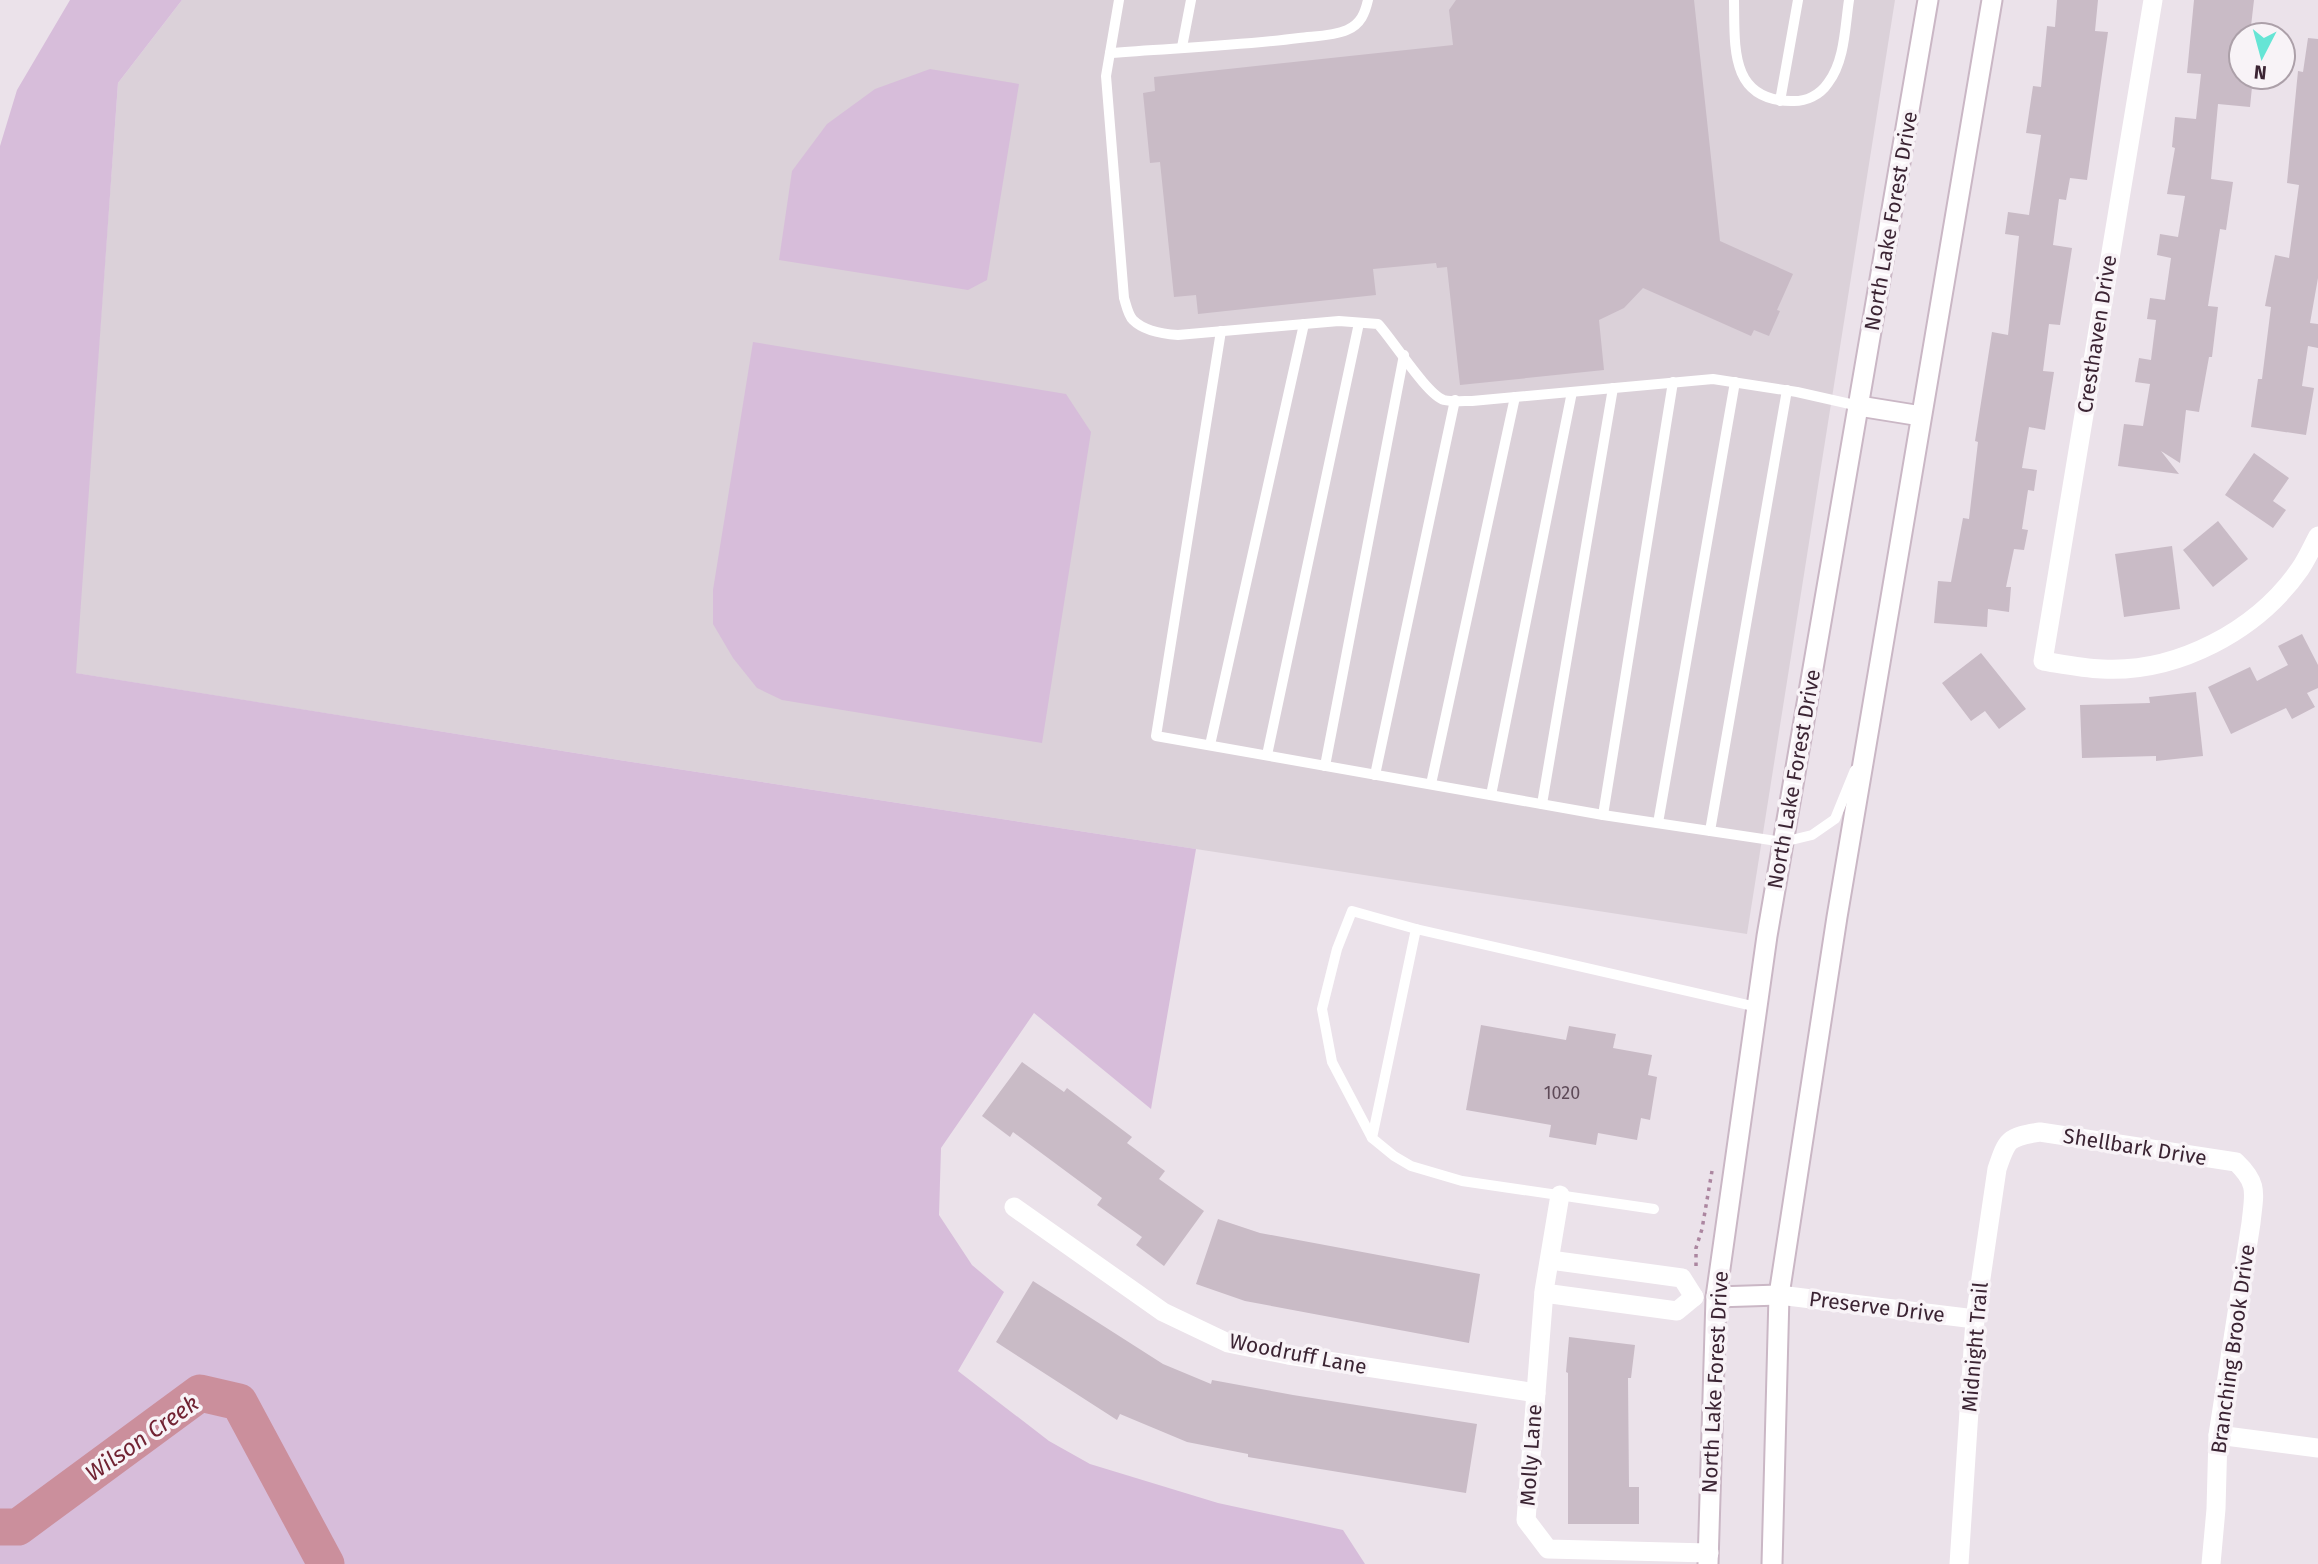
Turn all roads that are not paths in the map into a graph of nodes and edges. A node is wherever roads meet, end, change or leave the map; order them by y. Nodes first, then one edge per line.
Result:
1 (1119, 0) edge
2 (1191, 0) edge
3 (1368, 0) edge
4 (1734, 0) edge
5 (1798, 0) edge
6 (1849, 0) edge
7 (1928, 0) edge
8 (1992, 0) edge
9 (2153, 0) edge
10 (1182, 47) junction
11 (1110, 53) junction
12 (1780, 101) junction
13 (1359, 323) junction
14 (1304, 324) junction
15 (1222, 331) junction
16 (1404, 355) junction
17 (1673, 382) junction
18 (1735, 382) junction
19 (1613, 388) junction
20 (1787, 390) junction
21 (1572, 392) junction
22 (1515, 397) junction
23 (1455, 400) junction
24 (1859, 406) junction
25 (1921, 416) junction
26 (2318, 537) edge
27 (1210, 745) junction
28 (1866, 745) junction
29 (1267, 755) junction
30 (1325, 766) junction
31 (1376, 775) junction
32 (1431, 784) junction
33 (1491, 795) junction
34 (1542, 804) junction
35 (1604, 815) junction
36 (1658, 823) junction
37 (1710, 831) junction
38 (1783, 842) junction
39 (1416, 929) junction
40 (1757, 1007) junction
41 (2014, 1136) joint
42 (1372, 1138) junction
43 (2251, 1177) joint
44 (1560, 1195) junction
45 (1014, 1207) dead end
46 (1654, 1209) dead end
47 (1550, 1260) junction
48 (1544, 1293) junction
49 (1779, 1295) junction
50 (1694, 1297) junction
51 (1716, 1297) junction
52 (1975, 1319) junction
53 (1536, 1393) junction
54 (2218, 1435) junction
55 (2318, 1448) edge
56 (1708, 1559) edge
57 (1772, 1564) edge
58 (1959, 1564) edge
59 (2211, 1564) edge

1 - 11 lane
2 - 10 lane
3 - 10 lane
4 - 12 lane
5 - 12 lane
6 - 12 lane
7 - 24 street, North Lake Forest Drive
8 - 25 street
9 - 26 street, Cresthaven Drive
10 - 11 lane
11 - 15 lane
13 - 14 lane
13 - 16 lane
13 - 29 lane
14 - 15 lane
14 - 27 lane
15 - 27 lane
16 - 23 lane
16 - 30 lane
17 - 18 lane
17 - 19 lane
17 - 35 lane
18 - 20 lane
18 - 36 lane
19 - 21 lane
19 - 34 lane
20 - 24 lane
20 - 37 lane
21 - 22 lane
21 - 33 lane
22 - 23 lane
22 - 32 lane
23 - 31 lane
24 - 25 street
24 - 38 street, North Lake Forest Drive
25 - 28 street
27 - 29 lane
28 - 38 lane
28 - 49 street
29 - 30 lane
30 - 31 lane
31 - 32 lane
32 - 33 lane
33 - 34 lane
34 - 35 lane
35 - 36 lane
36 - 37 lane
37 - 38 lane
38 - 40 street, North Lake Forest Drive
39 - 40 lane
39 - 42 lane
39 - 42 lane
40 - 51 street, North Lake Forest Drive
41 - 43 street, Shellbark Drive
41 - 52 street, Midnight Trail
42 - 44 lane
43 - 54 street, Branching Brook Drive
44 - 46 lane
44 - 47 street, Molly Lane
45 - 53 street, Woodruff Lane
47 - 48 street, Molly Lane
47 - 50 street
48 - 50 street
48 - 53 street, Molly Lane
49 - 51 street, Preserve Drive
49 - 52 street, Preserve Drive
49 - 57 street
50 - 51 street, Preserve Drive
51 - 56 street, North Lake Forest Drive
52 - 58 street, Midnight Trail
53 - 56 street, Molly Lane
54 - 55 street
54 - 59 street, Branching Brook Drive

